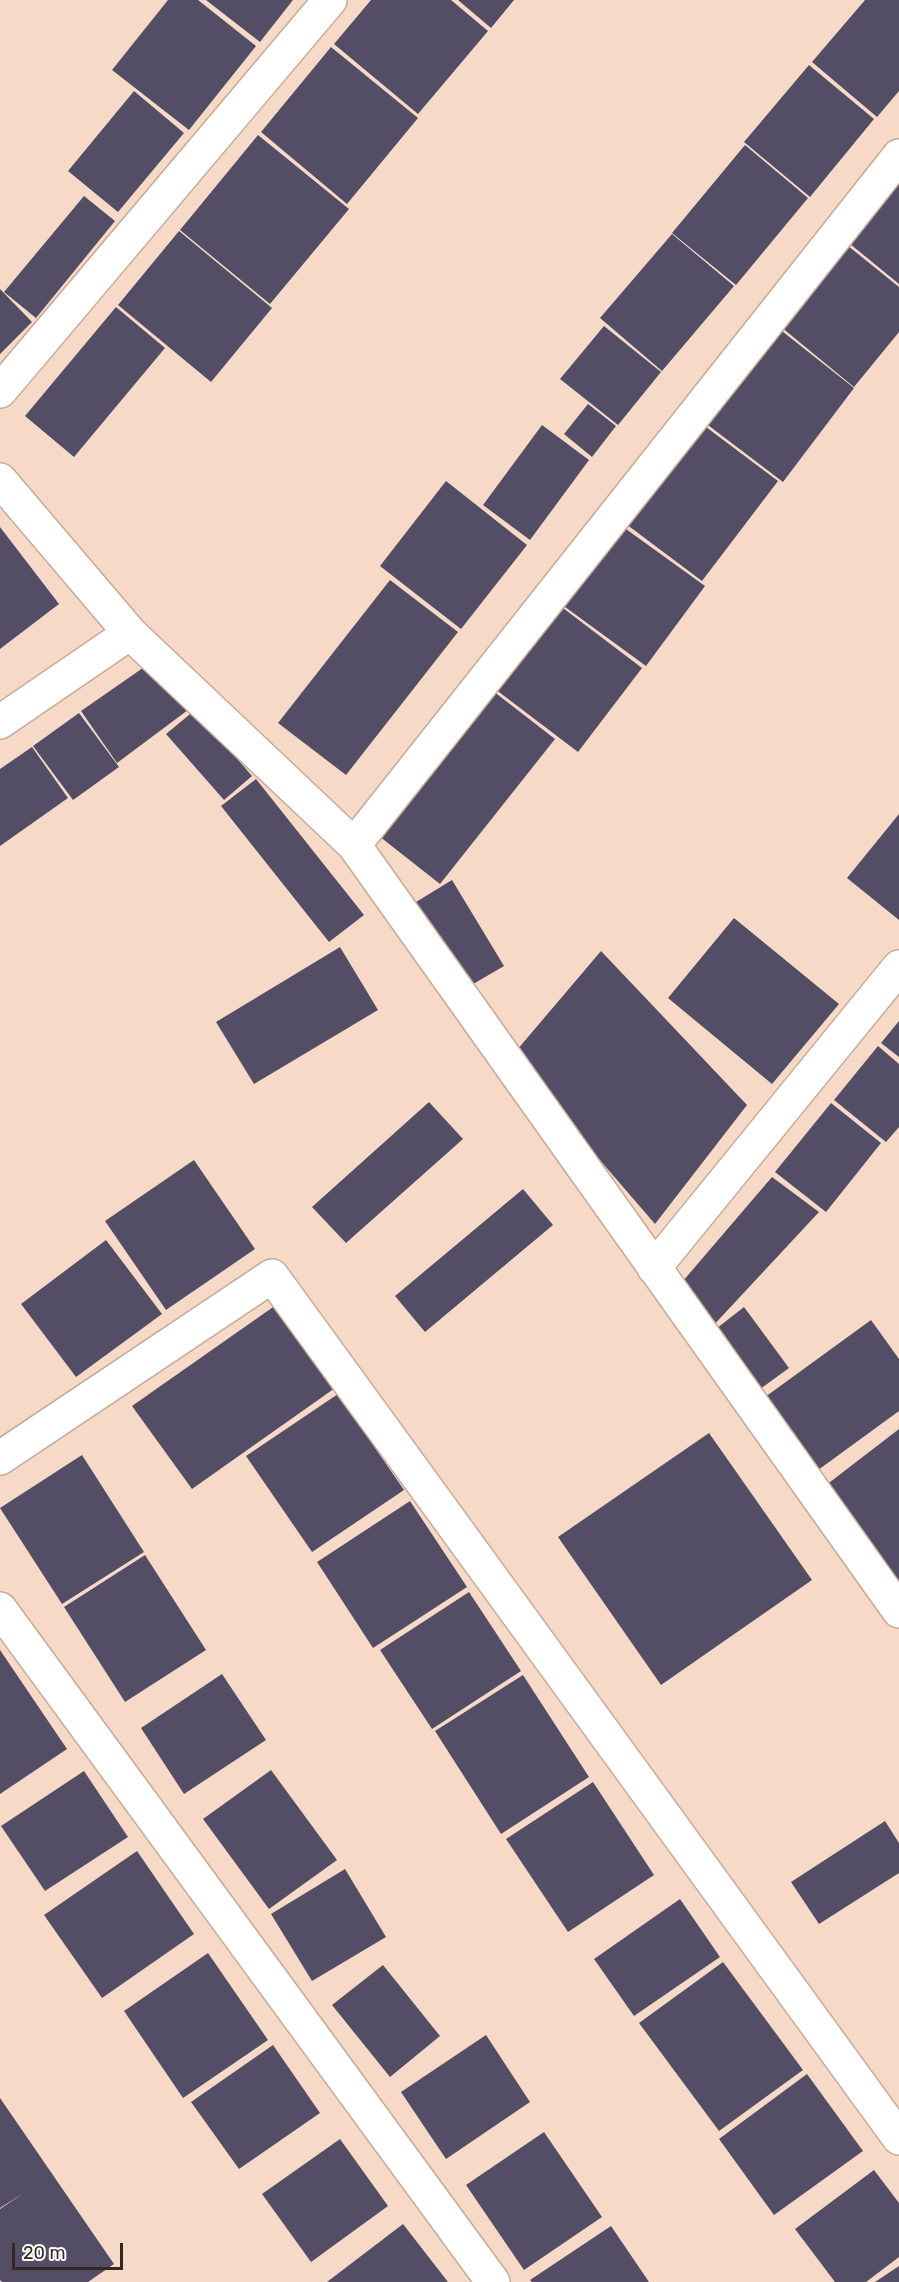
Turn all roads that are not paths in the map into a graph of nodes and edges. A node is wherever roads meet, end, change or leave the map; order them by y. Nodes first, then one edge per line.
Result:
1 (330, 0) edge
2 (899, 156) edge
3 (0, 391) edge
4 (0, 480) edge
5 (130, 633) junction
6 (0, 722) edge
7 (354, 845) junction
8 (899, 966) edge
9 (654, 1268) junction
10 (0, 1458) edge
11 (0, 1609) edge
12 (899, 1611) edge
13 (899, 2138) edge
14 (493, 2282) edge

1 - 3 street
2 - 7 street
4 - 5 street
5 - 6 street
5 - 7 street
7 - 9 street
8 - 9 street
9 - 12 street
10 - 13 street
11 - 14 street

